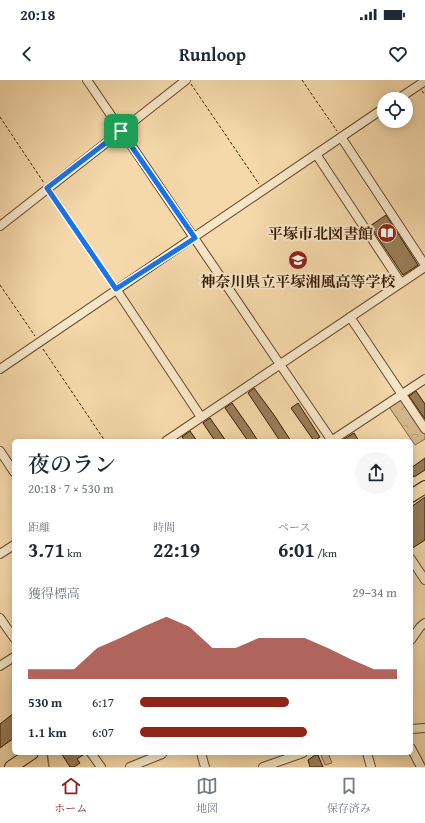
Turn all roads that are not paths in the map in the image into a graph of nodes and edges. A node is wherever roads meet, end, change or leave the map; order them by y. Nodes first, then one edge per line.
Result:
1 (87, 80) edge
2 (188, 80) edge
3 (419, 82) edge
4 (407, 92) edge
5 (377, 113) edge
6 (121, 131) junction
7 (341, 137) junction
8 (316, 154) junction
9 (0, 226) edge
10 (195, 238) junction
11 (425, 266) edge
12 (401, 283) junction
13 (116, 289) junction
14 (350, 317) junction
15 (280, 364) junction
16 (0, 368) edge
17 (425, 379) edge
18 (402, 395) junction
19 (201, 417) junction
20 (425, 429) edge
21 (169, 439) edge
22 (330, 439) edge
23 (334, 439) edge
24 (0, 451) edge
25 (12, 469) edge
26 (425, 478) edge
27 (425, 486) edge
28 (413, 487) edge
29 (413, 495) edge
30 (12, 546) edge
31 (0, 554) edge
32 (413, 562) edge
33 (425, 580) edge
34 (0, 618) edge
35 (425, 623) edge
36 (12, 635) edge
37 (413, 637) edge
38 (12, 658) edge
39 (0, 666) edge
40 (425, 728) edge
41 (413, 729) edge
42 (413, 752) edge
43 (16, 755) edge
44 (29, 755) edge
45 (92, 755) edge
46 (160, 755) edge
47 (202, 755) edge
48 (292, 755) edge
49 (368, 755) edge
50 (282, 757) edge
51 (0, 766) edge
52 (11, 767) edge
53 (101, 767) edge
54 (130, 767) edge
55 (205, 767) edge
56 (263, 767) edge
57 (371, 767) edge
58 (421, 767) edge

1 - 6 street
2 - 6 street
3 - 4 street
5 - 7 street
6 - 9 street
6 - 10 street
7 - 8 street
7 - 11 street
8 - 10 street
8 - 12 street
10 - 13 street
10 - 15 street
11 - 12 street
12 - 14 street
13 - 16 street
13 - 19 street
14 - 15 street
14 - 18 street
15 - 19 street
15 - 22 street
17 - 18 street
18 - 20 street
18 - 23 street
19 - 21 street
24 - 25 street
26 - 28 highway
27 - 29 highway
30 - 31 street
32 - 33 street
34 - 36 street
35 - 37 street
38 - 39 street
40 - 41 street
42 - 58 street
43 - 51 highway
44 - 52 highway
45 - 53 street
46 - 54 street
47 - 55 street
48 - 50 street
49 - 57 street
50 - 56 street

